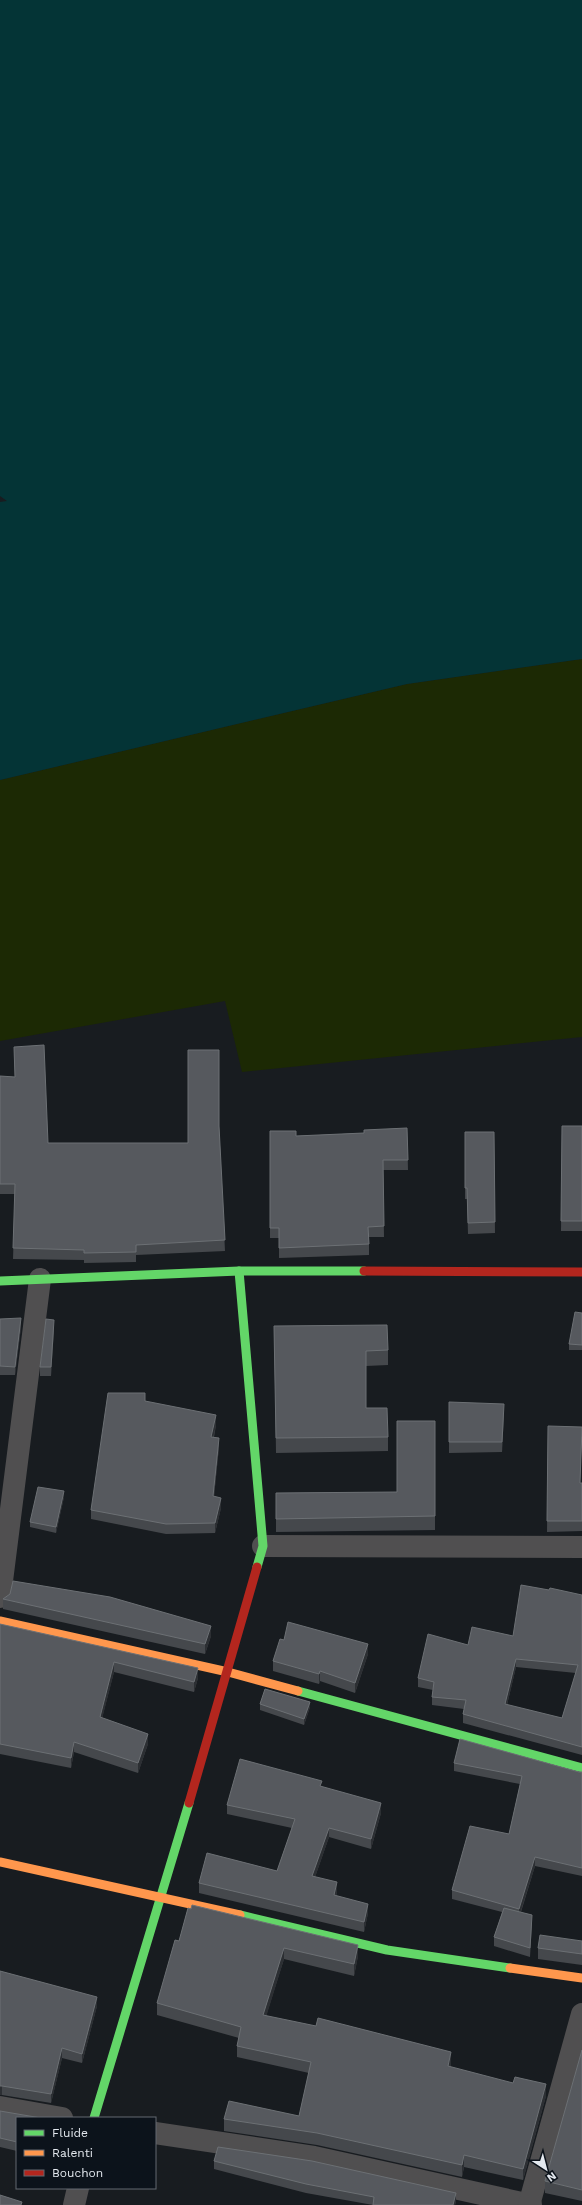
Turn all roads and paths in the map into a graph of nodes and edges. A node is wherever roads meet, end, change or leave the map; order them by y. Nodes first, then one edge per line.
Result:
1 (239, 1271) junction
2 (582, 1272) edge
3 (40, 1279) junction
4 (0, 1281) edge
5 (263, 1546) junction
6 (582, 1547) edge
7 (0, 1597) edge
8 (0, 1621) edge
9 (228, 1672) junction
10 (582, 1768) edge
11 (0, 1862) edge
12 (159, 1896) junction
13 (582, 1978) edge
14 (582, 2014) edge
15 (0, 2107) edge
16 (56, 2117) edge
17 (94, 2117) edge
18 (156, 2133) edge
19 (78, 2189) edge
20 (74, 2205) edge
21 (530, 2205) edge

1 - 2 street
1 - 3 street
1 - 5 street
3 - 4 street
3 - 7 street
5 - 6 street
5 - 9 street
8 - 9 street
9 - 10 street
9 - 12 street
11 - 12 street
12 - 13 street
12 - 17 street
14 - 21 street
15 - 16 street
18 - 21 street
19 - 20 street

